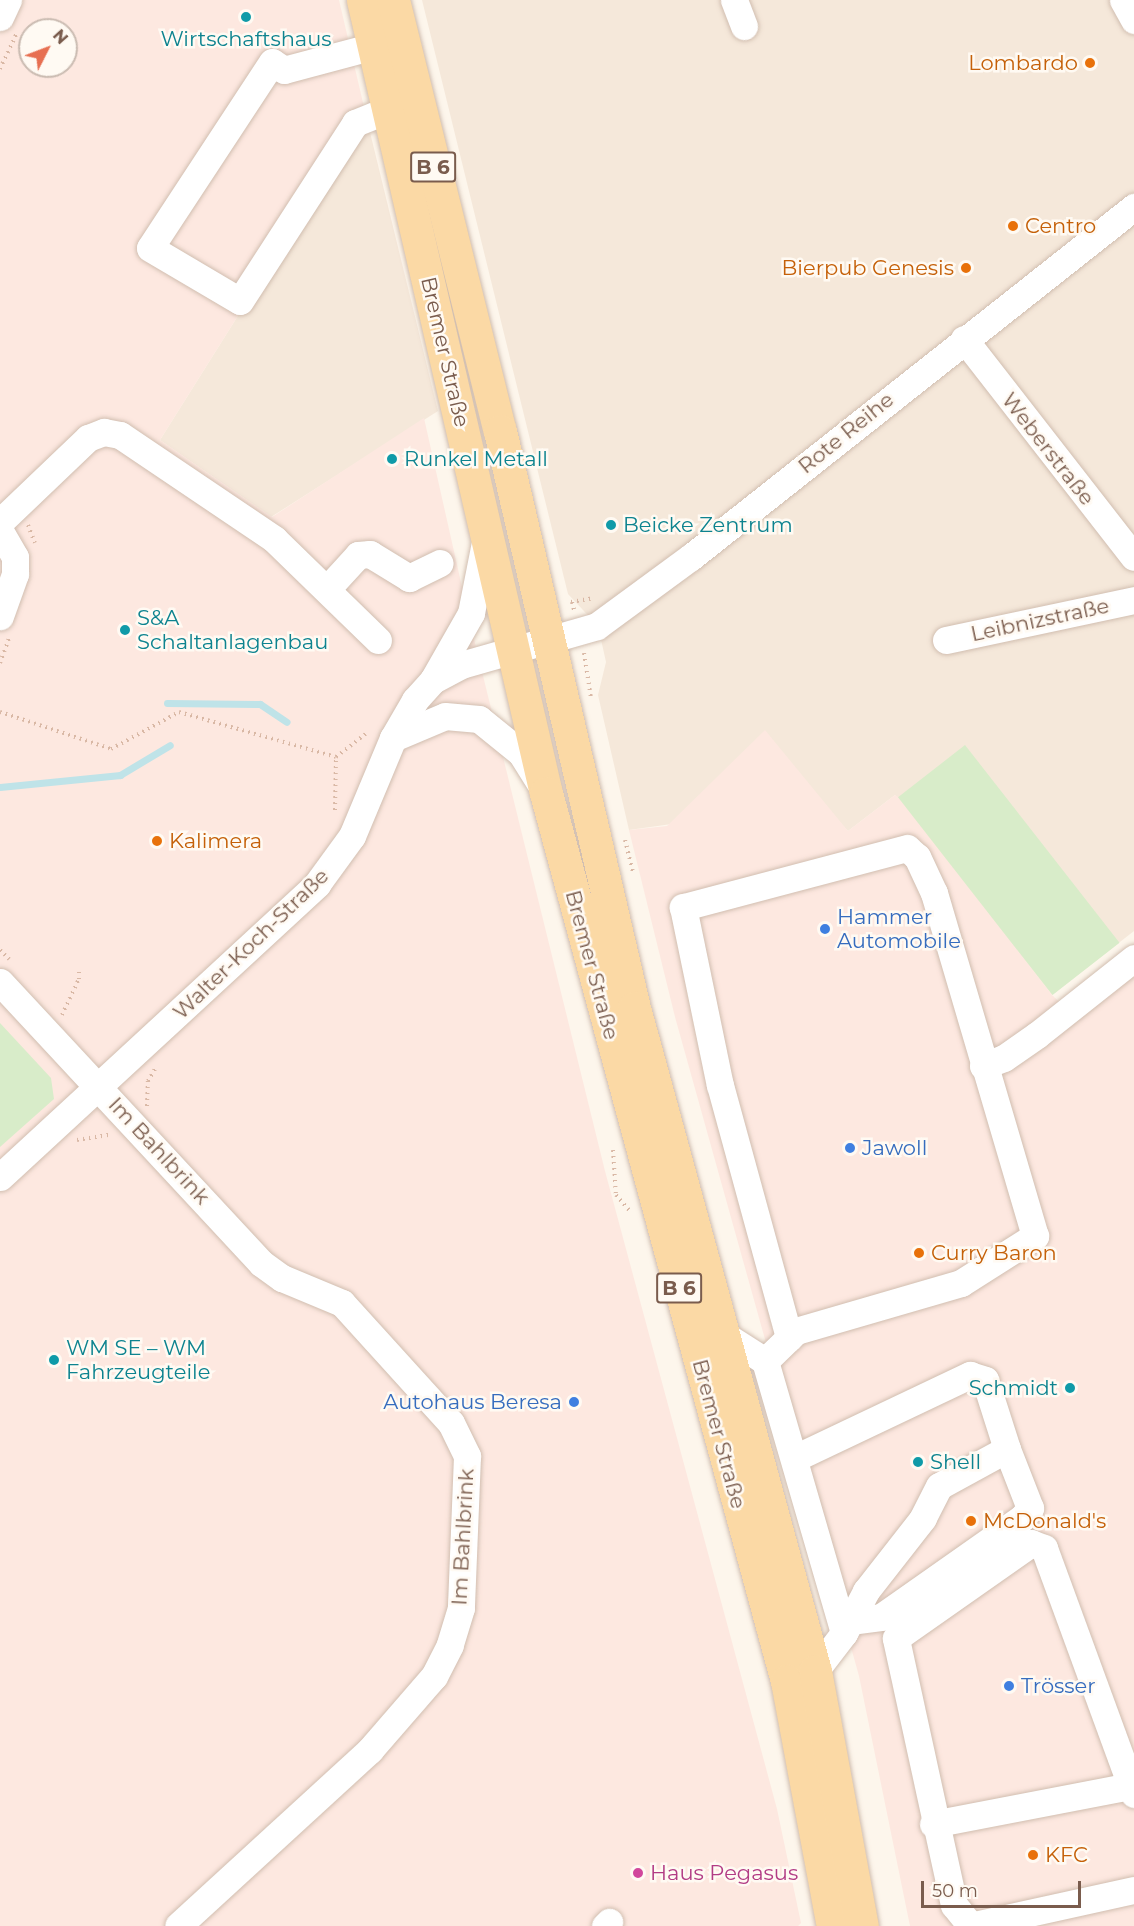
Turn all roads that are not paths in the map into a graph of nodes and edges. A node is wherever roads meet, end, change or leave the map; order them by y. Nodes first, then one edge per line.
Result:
1 (8, 0) edge
2 (363, 0) edge
3 (393, 0) edge
4 (734, 0) edge
5 (1123, 0) edge
6 (0, 17) edge
7 (1134, 20) edge
8 (744, 26) dead end
9 (374, 46) junction
10 (389, 109) junction
11 (1134, 207) edge
12 (964, 339) junction
13 (0, 522) edge
14 (0, 531) edge
15 (486, 537) junction
16 (1134, 557) edge
17 (440, 562) dead end
18 (327, 589) junction
19 (1134, 600) edge
20 (0, 616) edge
21 (378, 640) dead end
22 (946, 640) dead end
23 (549, 641) junction
24 (514, 651) junction
25 (434, 680) junction
26 (393, 738) junction
27 (546, 793) junction
28 (1134, 958) edge
29 (0, 982) edge
30 (983, 1066) junction
31 (99, 1086) junction
32 (0, 1177) edge
33 (721, 1333) junction
34 (789, 1338) junction
35 (765, 1361) junction
36 (1007, 1449) junction
37 (795, 1458) junction
38 (847, 1627) junction
39 (815, 1671) junction
40 (1133, 1796) edge
41 (935, 1833) junction
42 (1134, 1890) edge
43 (975, 1925) edge
44 (178, 1926) edge
45 (833, 1926) edge
46 (862, 1926) edge

1 - 6 street
2 - 9 main road, Bremer Straße / B 6
3 - 23 main road, Bremer Straße / B 6
4 - 8 street
5 - 7 street
9 - 10 main road, Bremer Straße / B 6
9 - 10 street
10 - 15 main road, Bremer Straße / B 6
11 - 12 street, Rote Reihe
12 - 16 street, Weberstraße
12 - 23 street, Rote Reihe
13 - 18 street
14 - 20 street
15 - 24 main road, Bremer Straße / B 6
15 - 25 street
17 - 18 street
18 - 21 street
19 - 22 street, Leibnizstraße
23 - 24 street, Walter-Koch-Straße
23 - 33 main road, Bremer Straße / B 6
24 - 25 street, Walter-Koch-Straße
24 - 27 main road, Bremer Straße / B 6
25 - 26 street, Walter-Koch-Straße
26 - 27 street
26 - 31 street, Walter-Koch-Straße
27 - 45 main road, Bremer Straße / B 6
28 - 30 street
29 - 31 street, Im Bahlbrink
30 - 34 street
30 - 34 street
31 - 32 street, Walter-Koch-Straße
31 - 44 street, Im Bahlbrink
33 - 35 street
33 - 39 main road, Bremer Straße / B 6
34 - 35 street
35 - 37 street
36 - 37 street
36 - 38 street
36 - 38 street
37 - 38 street
38 - 39 street
39 - 46 main road, Bremer Straße / B 6
40 - 41 street
40 - 41 street
41 - 43 street
42 - 43 street

